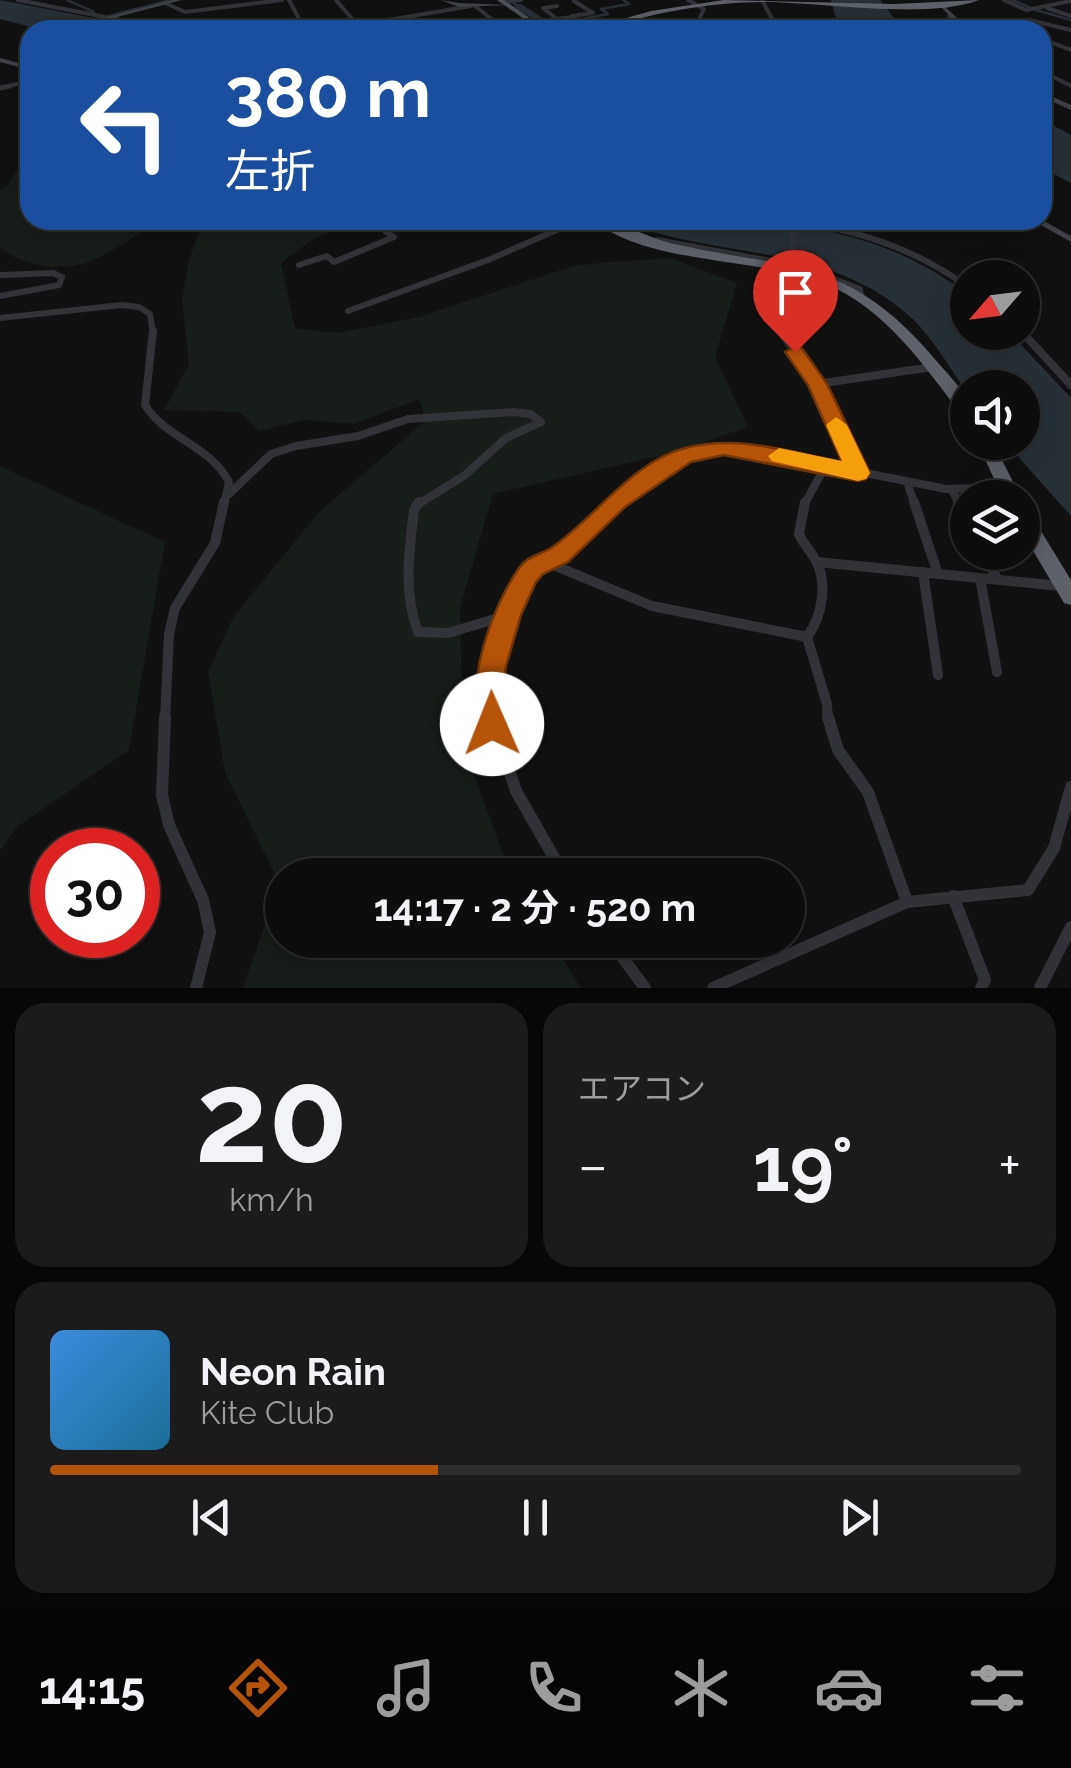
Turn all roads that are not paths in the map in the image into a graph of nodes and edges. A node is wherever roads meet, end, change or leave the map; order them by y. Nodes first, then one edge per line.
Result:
1 (18, 0) edge
2 (179, 0) edge
3 (286, 0) edge
4 (336, 0) edge
5 (444, 0) edge
6 (521, 0) edge
7 (688, 0) edge
8 (732, 0) edge
9 (765, 0) edge
10 (974, 0) edge
11 (1004, 0) edge
12 (576, 1) edge
13 (1071, 1) edge
14 (504, 2) edge
15 (552, 3) edge
16 (936, 3) edge
17 (165, 4) junction
18 (713, 4) edge
19 (473, 6) junction
20 (591, 6) dead end
21 (583, 7) junction
22 (1044, 8) junction
23 (1026, 10) junction
24 (949, 16) junction
25 (1071, 16) edge
26 (574, 18) junction
27 (102, 19) junction
28 (108, 20) edge
29 (353, 20) edge
30 (392, 20) edge
31 (492, 20) edge
32 (530, 20) edge
33 (628, 20) edge
34 (954, 20) edge
35 (957, 20) edge
36 (1030, 20) edge
37 (391, 230) edge
38 (557, 230) edge
39 (621, 230) edge
40 (631, 230) edge
41 (792, 230) edge
42 (848, 230) edge
43 (700, 252) junction
44 (792, 264) junction
45 (299, 265) dead end
46 (772, 267) junction
47 (950, 274) edge
48 (0, 275) edge
49 (0, 296) edge
50 (861, 297) junction
51 (348, 311) dead end
52 (0, 318) edge
53 (1039, 350) edge
54 (932, 367) junction
55 (818, 384) junction
56 (1071, 385) edge
57 (950, 389) edge
58 (826, 465) junction
59 (858, 473) junction
60 (907, 482) junction
61 (950, 490) edge
62 (229, 494) junction
63 (1040, 545) edge
64 (546, 562) junction
65 (816, 562) junction
66 (993, 570) edge
67 (923, 572) junction
68 (938, 574) junction
69 (980, 578) junction
70 (997, 579) junction
71 (1068, 592) edge
72 (508, 615) junction
73 (807, 636) junction
74 (997, 672) dead end
75 (938, 674) dead end
76 (1071, 787) edge
77 (554, 858) edge
78 (953, 896) junction
79 (908, 902) junction
80 (1071, 926) edge
81 (623, 958) edge
82 (196, 988) edge
83 (645, 988) edge
84 (714, 988) edge
85 (981, 988) edge
86 (1040, 988) edge

1 - 27 street
2 - 17 street
3 - 17 street
4 - 29 street
5 - 19 street
6 - 14 street
7 - 18 street
8 - 18 street
9 - 16 highway
9 - 18 highway
10 - 16 highway
11 - 23 street
12 - 15 street
12 - 21 street
13 - 22 street
14 - 19 street
14 - 32 main road
15 - 26 street
15 - 26 street
16 - 24 street
17 - 27 street
18 - 33 highway
19 - 30 street
19 - 31 street
20 - 21 street
21 - 26 street
22 - 23 street
22 - 25 street
23 - 36 street
24 - 34 street
24 - 35 street
27 - 28 street
37 - 45 street
38 - 51 street
39 - 43 highway
40 - 43 street
41 - 44 street
42 - 47 street
43 - 44 street
43 - 46 highway
44 - 50 street
46 - 50 highway
46 - 55 street
48 - 49 street
50 - 54 highway
52 - 62 street
53 - 56 street
54 - 55 street
54 - 57 highway
55 - 59 street
58 - 59 street
58 - 64 street
58 - 65 street
59 - 60 street
60 - 61 street
60 - 68 street
62 - 72 street
62 - 82 street
63 - 71 highway
64 - 72 street
64 - 73 street
65 - 67 street
65 - 73 street
66 - 70 street
67 - 68 street
67 - 75 street
68 - 69 street
69 - 70 street
69 - 74 street
70 - 71 street
72 - 77 street
73 - 79 street
76 - 78 street
78 - 79 street
78 - 85 street
79 - 84 street
80 - 86 street
81 - 83 street

